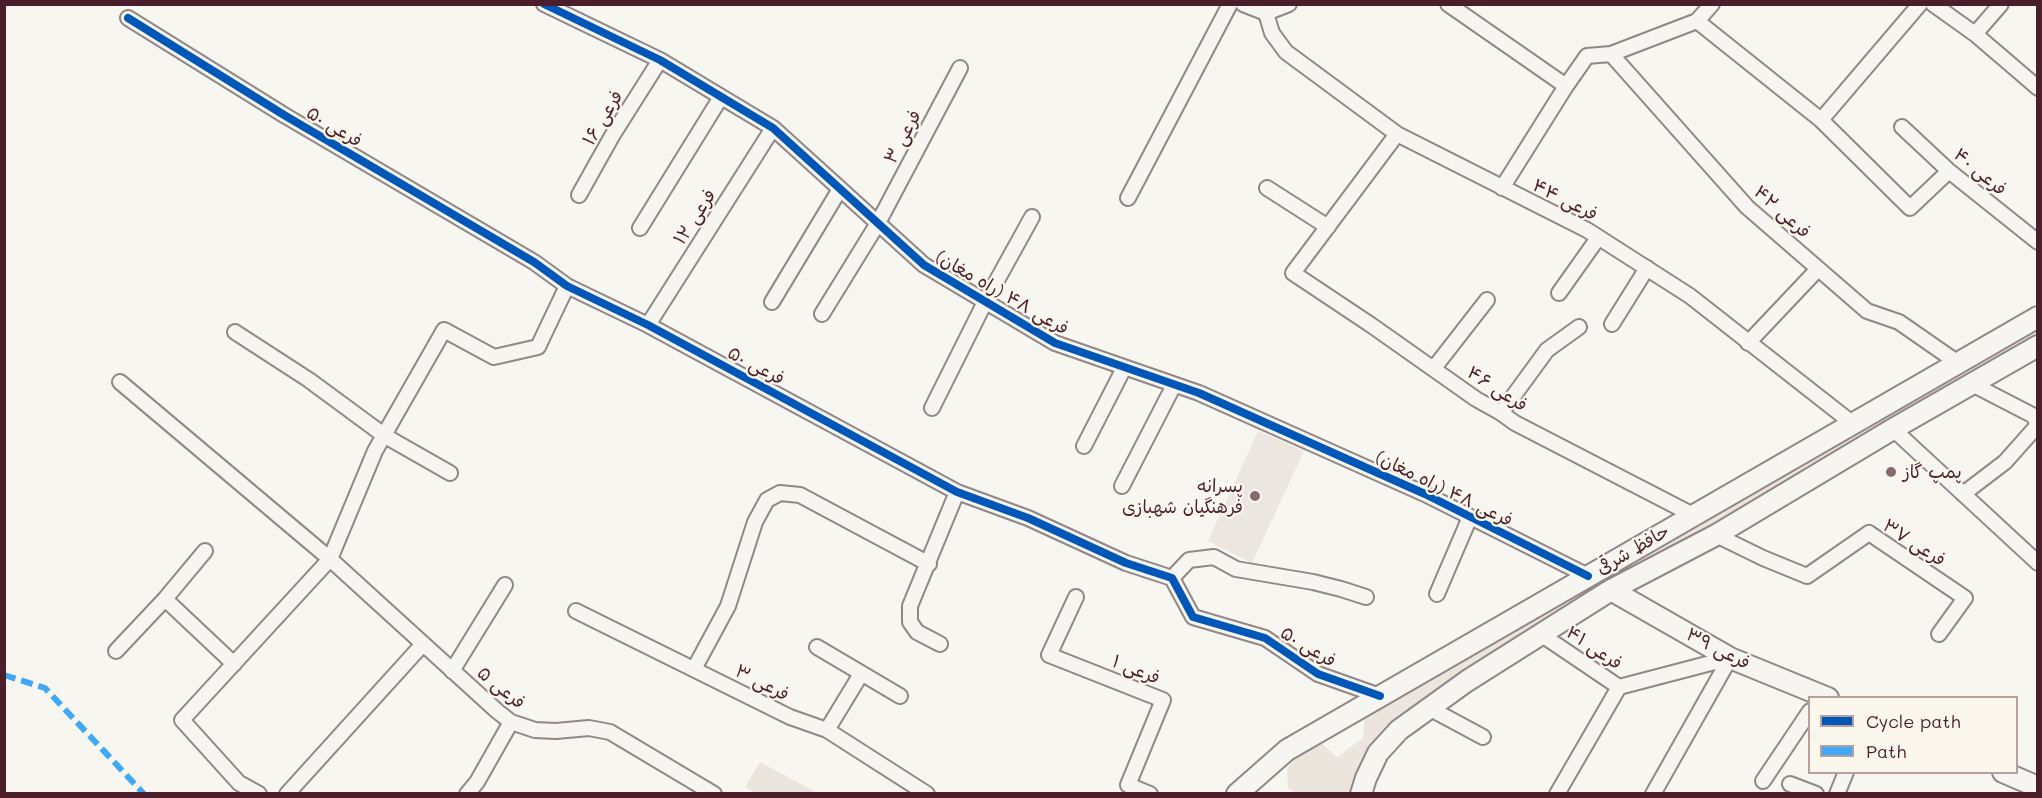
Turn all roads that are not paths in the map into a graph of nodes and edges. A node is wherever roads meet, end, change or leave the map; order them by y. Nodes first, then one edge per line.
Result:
1 (544, 4) edge
2 (1230, 4) edge
3 (1243, 4) edge
4 (1289, 4) edge
5 (1448, 4) edge
6 (1712, 4) edge
7 (1920, 4) edge
8 (1933, 4) edge
9 (2001, 4) edge
10 (1467, 10) edge
11 (1266, 13) junction
12 (128, 18) dead end
13 (1696, 21) junction
14 (1975, 34) junction
15 (1611, 54) junction
16 (660, 60) junction
17 (960, 68) dead end
18 (1566, 86) junction
19 (2037, 88) edge
20 (721, 97) junction
21 (1821, 120) junction
22 (1902, 127) dead end
23 (773, 128) junction
24 (1397, 134) junction
25 (1949, 171) junction
26 (1268, 188) dead end
27 (1502, 188) junction
28 (840, 189) junction
29 (579, 195) dead end
30 (1128, 198) dead end
31 (1032, 218) dead end
32 (878, 223) junction
33 (1328, 226) junction
34 (640, 228) dead end
35 (1598, 238) junction
36 (2037, 242) edge
37 (1647, 268) junction
38 (1818, 269) junction
39 (567, 286) junction
40 (1558, 293) dead end
41 (1486, 300) dead end
42 (772, 302) dead end
43 (985, 302) junction
44 (822, 314) dead end
45 (2037, 317) edge
46 (1612, 324) dead end
47 (648, 325) junction
48 (1580, 327) dead end
49 (235, 332) dead end
50 (1748, 343) junction
51 (2037, 346) edge
52 (1958, 363) junction
53 (1124, 368) junction
54 (1434, 368) junction
55 (120, 382) dead end
56 (1972, 384) junction
57 (1174, 385) junction
58 (932, 408) dead end
59 (1501, 413) junction
60 (1852, 423) junction
61 (2037, 427) edge
62 (1893, 429) junction
63 (386, 436) junction
64 (1084, 446) dead end
65 (450, 473) dead end
66 (1122, 486) dead end
67 (957, 492) junction
68 (1963, 494) junction
69 (1693, 516) junction
70 (1470, 517) junction
71 (1716, 535) junction
72 (205, 551) dead end
73 (330, 559) junction
74 (2037, 563) edge
75 (929, 564) junction
76 (1588, 576) junction
77 (1172, 578) junction
78 (505, 585) dead end
79 (1611, 590) junction
80 (1437, 594) dead end
81 (1076, 597) dead end
82 (1366, 597) dead end
83 (165, 598) junction
84 (576, 611) dead end
85 (1939, 634) dead end
86 (1542, 635) junction
87 (423, 644) junction
88 (940, 644) dead end
89 (817, 647) dead end
90 (116, 651) dead end
91 (1730, 658) junction
92 (234, 663) junction
93 (694, 669) junction
94 (452, 671) junction
95 (861, 674) junction
96 (1619, 687) junction
97 (900, 696) dead end
98 (1380, 696) junction
99 (1823, 696) edge
100 (1429, 708) junction
101 (1808, 713) edge
102 (511, 722) junction
103 (827, 730) junction
104 (1482, 737) dead end
105 (1845, 774) edge
106 (2008, 774) edge
107 (1763, 781) dead end
108 (1790, 784) dead end
109 (2037, 787) edge
110 (259, 794) edge
111 (287, 794) edge
112 (467, 794) edge
113 (714, 794) edge
114 (927, 794) edge
115 (1150, 794) edge
116 (1237, 794) edge
117 (1361, 794) edge
118 (1557, 794) edge
119 (1653, 794) edge
120 (1816, 794) edge
121 (1837, 794) edge

1 - 16 street, فرعی ۴۸ (راه مغان)
2 - 30 street
3 - 11 street
4 - 11 street
5 - 10 street
6 - 13 street
7 - 21 street
8 - 14 street
9 - 14 street
10 - 18 street
11 - 24 street, فرعی ۴۴
12 - 39 street, فرعی ۵۰
13 - 15 street
13 - 21 street
14 - 19 street
15 - 18 street
15 - 38 street, فرعی ۴۲
16 - 20 street, فرعی ۴۸ (راه مغان)
16 - 29 street, فرعی ۱۶
17 - 32 street, فرعی ۳
18 - 27 street
20 - 23 street, فرعی ۴۸ (راه مغان)
20 - 34 street
21 - 25 street
22 - 25 street, فرعی ۴۰
23 - 28 street, فرعی ۴۸ (راه مغان)
23 - 47 street, فرعی ۱۲
24 - 27 street, فرعی ۴۴
24 - 33 street
25 - 36 street, فرعی ۴۰
26 - 33 street
27 - 35 street, فرعی ۴۴
28 - 32 street, فرعی ۴۸ (راه مغان)
28 - 42 street
31 - 43 street
32 - 43 street, فرعی ۴۸ (راه مغان)
32 - 44 street, فرعی ۳
33 - 54 street, فرعی ۴۶
35 - 37 street, فرعی ۴۴
35 - 40 street
37 - 46 street
37 - 50 street, فرعی ۴۴
38 - 50 street
38 - 52 street, فرعی ۴۲
39 - 47 street, فرعی ۵۰
39 - 63 street
41 - 54 street
43 - 53 street, فرعی ۴۸ (راه مغان)
43 - 58 street
45 - 52 main road, حافظ شرقی
47 - 67 street, فرعی ۵۰
48 - 59 street
49 - 63 street
50 - 60 street, فرعی ۴۴
51 - 56 main road, حافظ شرقی
52 - 60 main road, حافظ شرقی
53 - 57 street, فرعی ۴۸ (راه مغان)
53 - 64 street
54 - 59 street, فرعی ۴۶
55 - 73 street, فرعی ۵
56 - 61 street
56 - 62 main road, حافظ شرقی
57 - 66 street
57 - 70 street, فرعی ۴۸ (راه مغان)
59 - 69 street, فرعی ۴۶
60 - 69 main road, حافظ شرقی
61 - 68 street
62 - 68 street
62 - 71 main road, حافظ شرقی
63 - 65 street
63 - 73 street
67 - 75 street
67 - 77 street, فرعی ۵۰
68 - 74 street
69 - 76 main road, حافظ شرقی
70 - 76 street, فرعی ۴۸ (راه مغان)
70 - 80 street
71 - 79 main road, حافظ شرقی
71 - 85 street, فرعی ۳۷
72 - 83 street
73 - 87 street, فرعی ۵
73 - 92 street
75 - 88 street
75 - 93 street
76 - 98 main road, حافظ شرقی
77 - 82 street
77 - 98 street, فرعی ۵۰
78 - 94 street
79 - 86 main road, حافظ شرقی
79 - 91 main road, فرعی ۳۹
81 - 115 street, فرعی ۱
83 - 90 street
83 - 92 street
84 - 93 street, فرعی ۳
86 - 96 street, فرعی ۴۱
86 - 100 main road, حافظ شرقی
87 - 94 street, فرعی ۵
87 - 111 street
89 - 95 street
91 - 96 street, فرعی ۴۱
91 - 99 main road, فرعی ۳۹
91 - 119 street
92 - 110 street
93 - 103 street, فرعی ۳
94 - 102 street, فرعی ۵
95 - 97 street
95 - 103 street
96 - 118 street
98 - 116 main road, حافظ شرقی
100 - 104 street
100 - 117 main road, حافظ شرقی
101 - 107 street
102 - 112 street
102 - 113 street, فرعی ۵
103 - 114 street, فرعی ۳
105 - 121 street
106 - 109 main road
108 - 120 street

